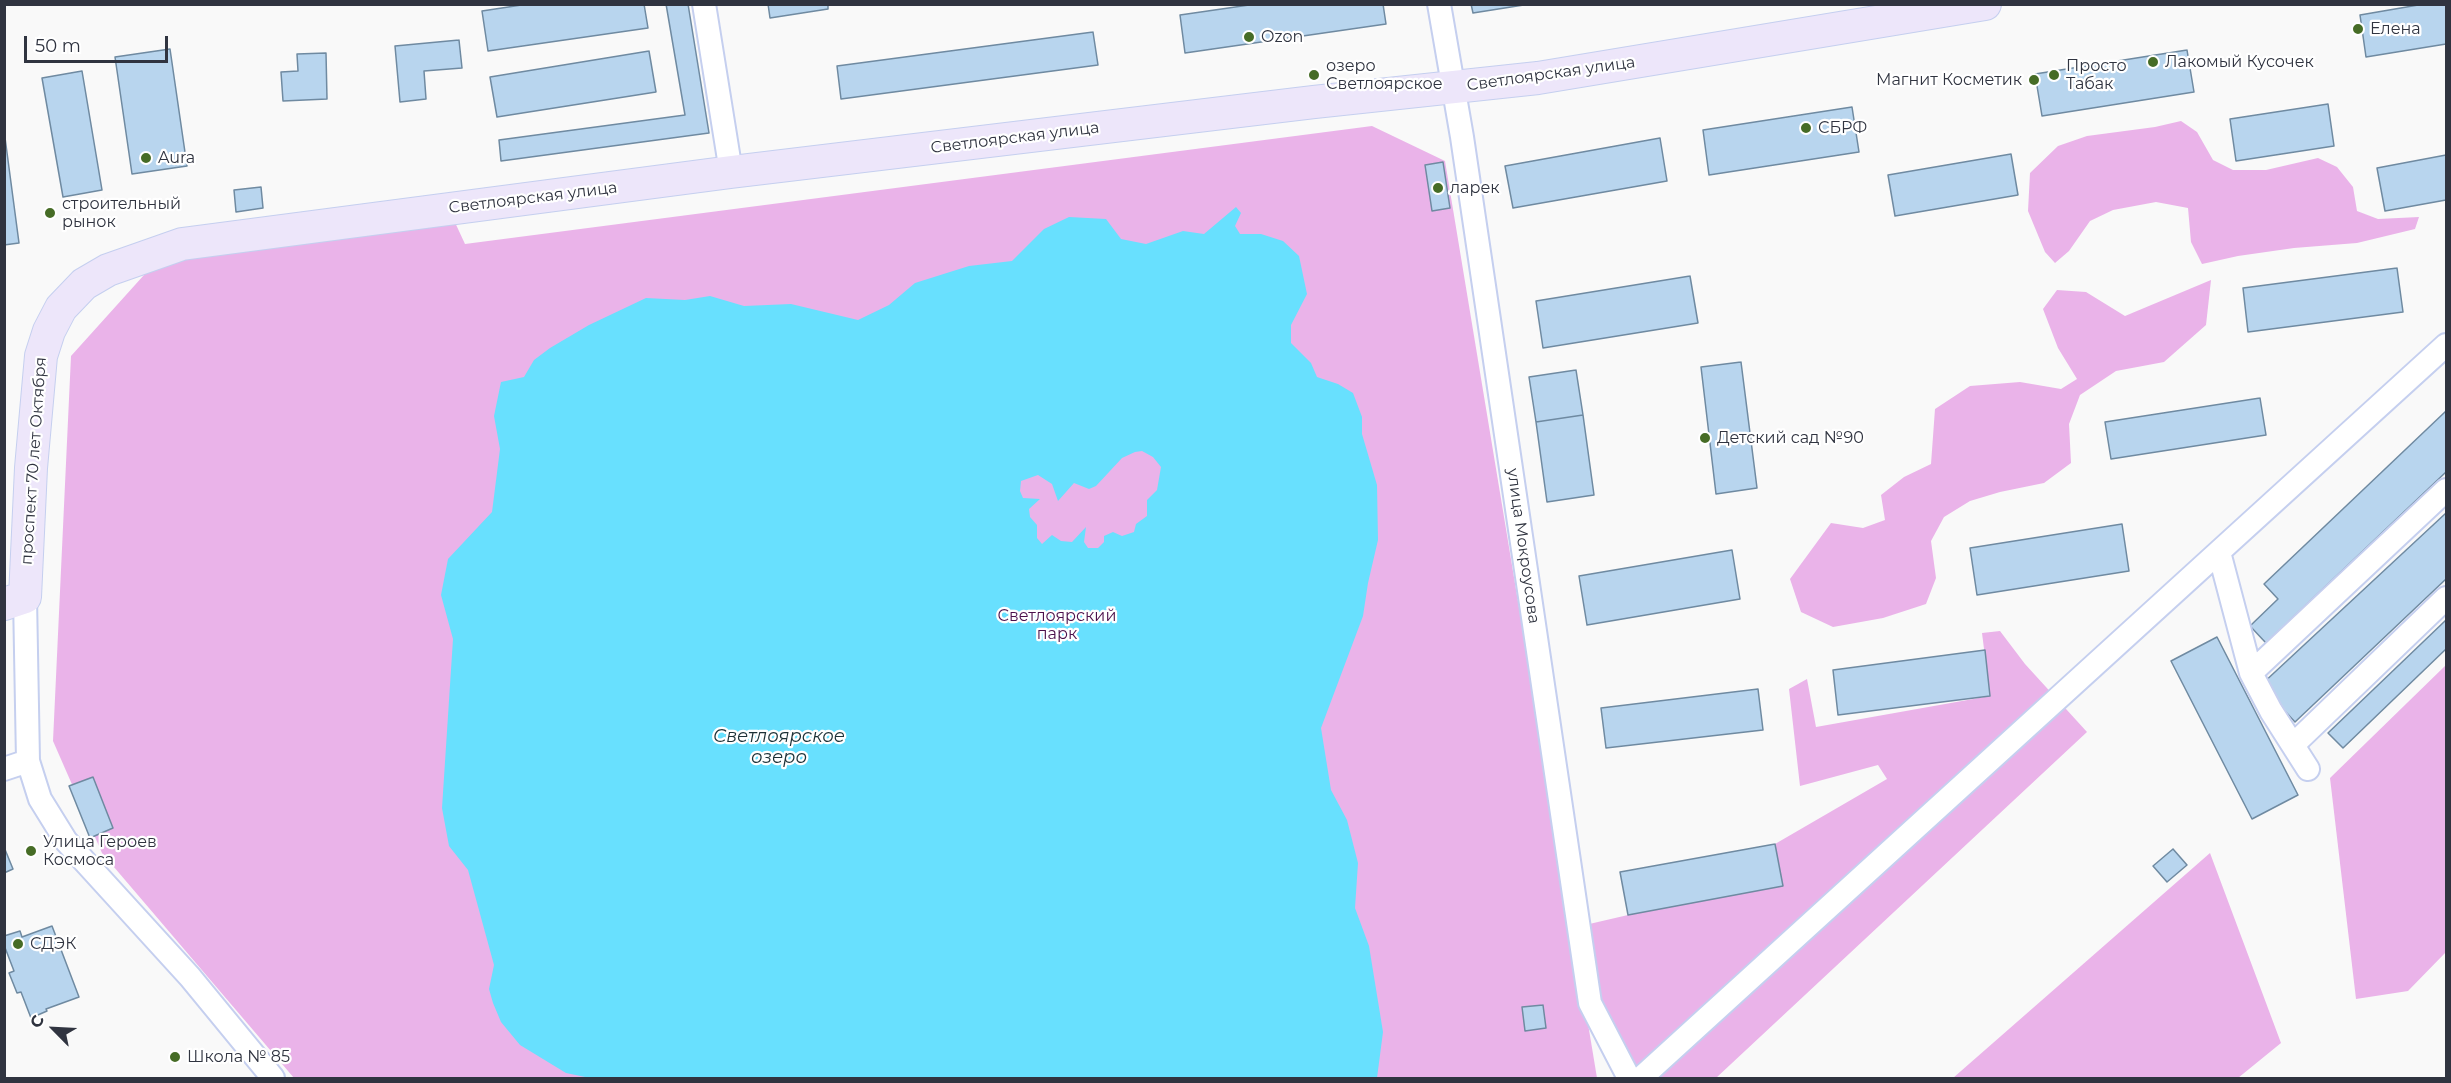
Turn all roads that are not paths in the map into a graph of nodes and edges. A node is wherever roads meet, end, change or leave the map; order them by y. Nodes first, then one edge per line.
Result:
1 (704, 4) edge
2 (1439, 4) edge
3 (1985, 4) edge
4 (1454, 88) junction
5 (731, 172) junction
6 (61, 308) joint
7 (2446, 345) edge
8 (2446, 490) edge
9 (2219, 552) junction
10 (2446, 598) edge
11 (15, 601) edge
12 (2251, 673) junction
13 (2293, 745) junction
14 (28, 761) junction
15 (4, 769) edge
16 (2308, 769) dead end
17 (273, 1078) edge
18 (1629, 1078) edge
19 (1641, 1078) edge

1 - 5 street
2 - 4 street, улица Мокроусова
3 - 4 main road, Светлоярская улица
4 - 5 main road, Светлоярская улица
4 - 18 street, улица Мокроусова
5 - 6 main road, Светлоярская улица
6 - 11 main road, проспект 70 лет Октября
7 - 9 street
8 - 12 street
9 - 12 street
9 - 19 street
10 - 13 street
11 - 14 street
12 - 13 street
13 - 16 street
14 - 15 street
14 - 17 street

